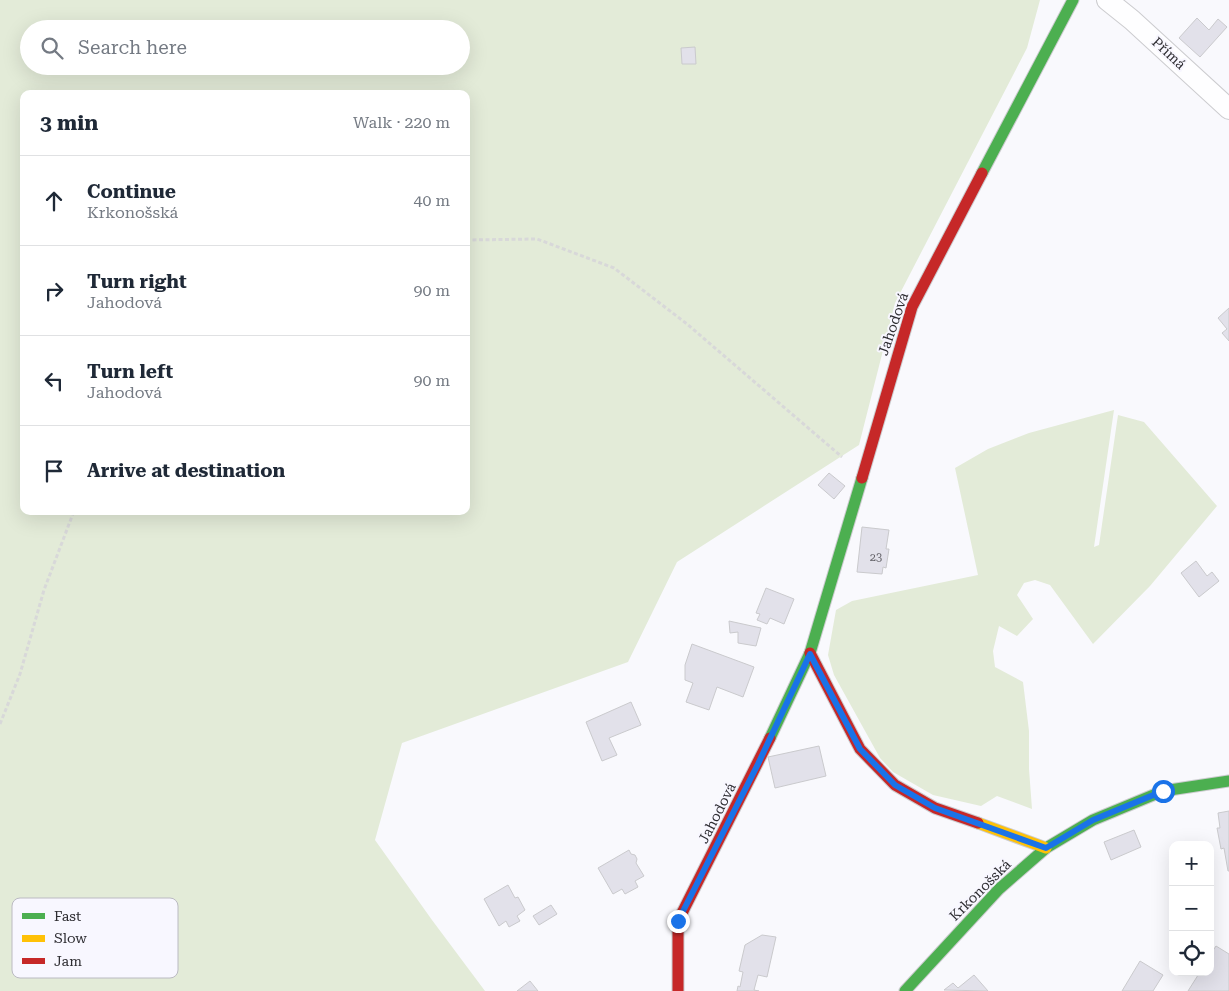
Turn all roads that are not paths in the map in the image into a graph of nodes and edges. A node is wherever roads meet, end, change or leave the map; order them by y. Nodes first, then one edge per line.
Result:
1 (1073, 0) edge
2 (1107, 0) edge
3 (1229, 108) edge
4 (810, 654) junction
5 (1229, 781) edge
6 (1046, 848) junction
7 (678, 991) edge
8 (905, 991) edge

1 - 4 street, Jahodová
2 - 3 street, Přímá
4 - 6 street
4 - 7 street, Jahodová
5 - 6 street, Krkonošská
6 - 8 street, Krkonošská

